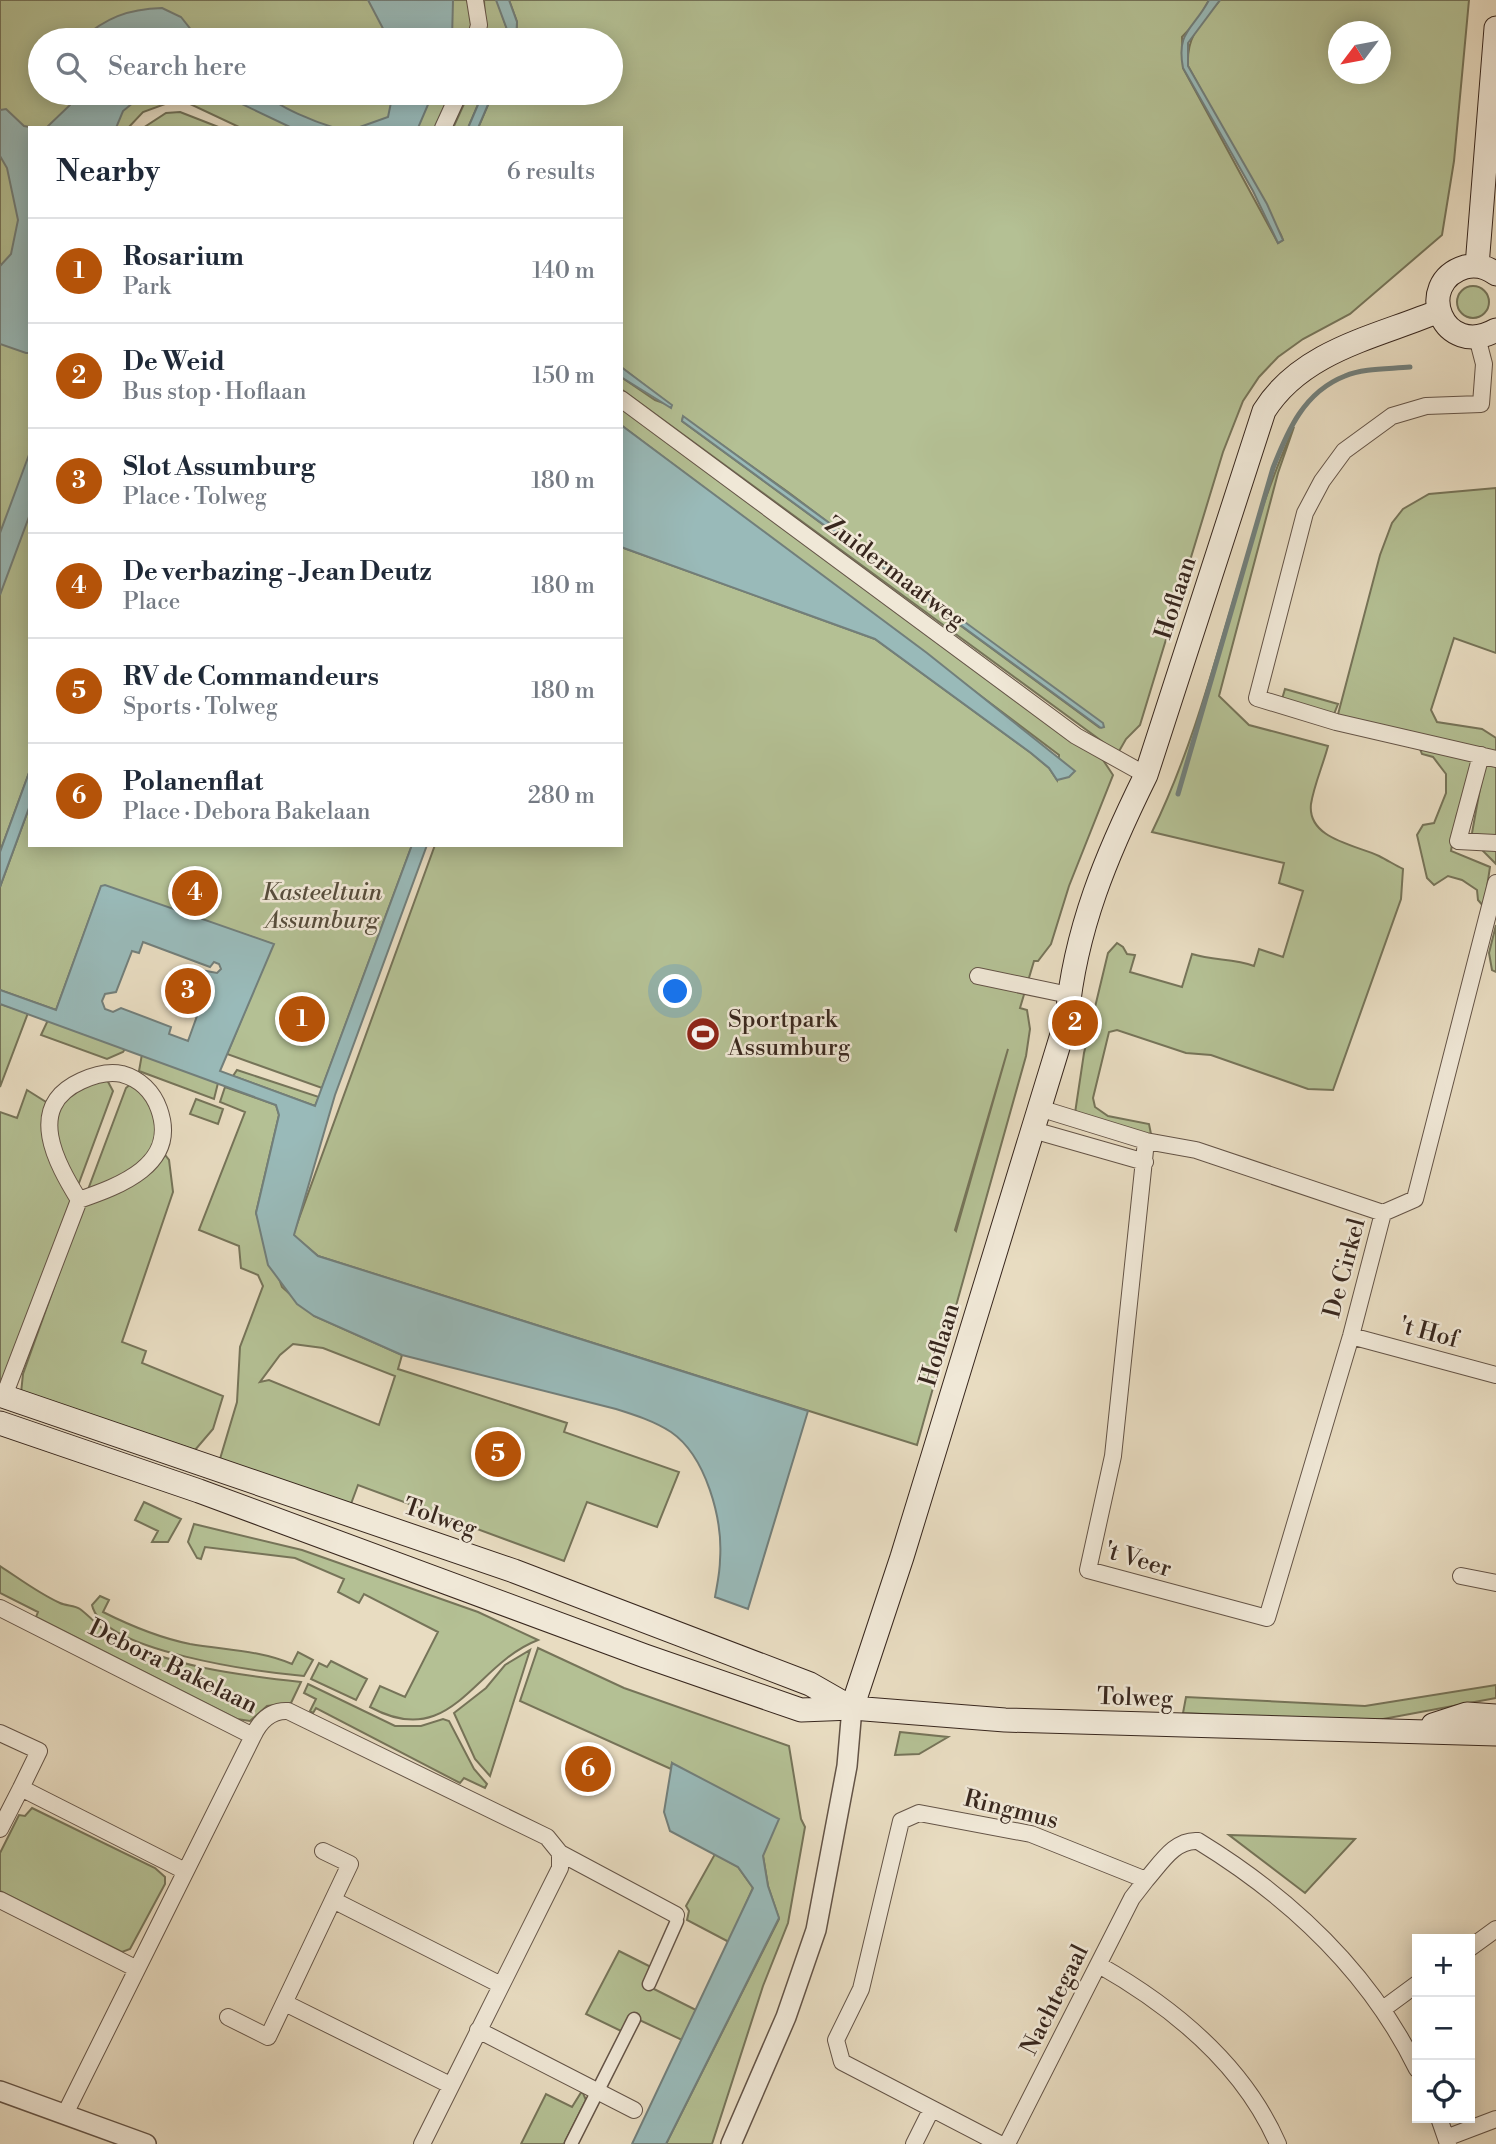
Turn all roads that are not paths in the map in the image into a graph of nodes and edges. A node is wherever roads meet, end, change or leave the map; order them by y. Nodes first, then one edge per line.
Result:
1 (475, 0) edge
2 (1496, 27) edge
3 (478, 28) edge
4 (454, 105) edge
5 (444, 126) edge
6 (1487, 270) edge
7 (1439, 311) junction
8 (1487, 334) edge
9 (623, 400) edge
10 (1488, 757) edge
11 (1146, 775) junction
12 (1496, 843) edge
13 (1496, 883) edge
14 (978, 976) dead end
15 (1069, 995) junction
16 (1036, 1119) junction
17 (1146, 1141) junction
18 (1145, 1162) junction
19 (79, 1200) junction
20 (1383, 1213) junction
21 (1351, 1336) junction
22 (1496, 1375) edge
23 (2, 1396) edge
24 (0, 1423) edge
25 (1461, 1576) dead end
26 (1496, 1583) edge
27 (0, 1608) edge
28 (852, 1708) junction
29 (1496, 1716) edge
30 (1416, 1730) junction
31 (0, 1733) edge
32 (1496, 1734) edge
33 (253, 1736) junction
34 (20, 1788) junction
35 (0, 1829) edge
36 (323, 1850) dead end
37 (560, 1853) junction
38 (186, 1871) junction
39 (1146, 1880) junction
40 (0, 1900) edge
41 (333, 1900) junction
42 (676, 1915) joint
43 (1496, 1929) edge
44 (1475, 1944) edge
45 (1099, 1965) junction
46 (137, 1969) junction
47 (649, 1983) dead end
48 (501, 1985) junction
49 (1412, 1987) edge
50 (285, 2003) junction
51 (1382, 2008) junction
52 (228, 2017) dead end
53 (634, 2019) dead end
54 (478, 2030) junction
55 (1412, 2060) edge
56 (450, 2085) junction
57 (0, 2091) edge
58 (598, 2092) junction
59 (634, 2110) dead end
60 (931, 2110) junction
61 (65, 2114) junction
62 (1496, 2119) edge
63 (1440, 2123) edge
64 (1447, 2141) edge
65 (146, 2144) edge
66 (422, 2144) edge
67 (571, 2144) edge
68 (731, 2144) edge
69 (914, 2144) edge
70 (1000, 2144) edge
71 (1007, 2144) edge
72 (1278, 2144) edge

1 - 3 street
2 - 6 main road
4 - 5 street
6 - 7 main road
7 - 8 main road
7 - 11 main road, Hoflaan
8 - 10 street
9 - 11 street, Zuidermaatweg
10 - 12 street
11 - 15 main road, Hoflaan
13 - 20 street
14 - 15 street
15 - 16 main road, Hoflaan
16 - 17 street
16 - 18 street
16 - 28 main road, Hoflaan
17 - 18 street, 't Veer
17 - 20 street
18 - 21 street, 't Veer
19 - 19 street
19 - 23 street, Tolweg
20 - 21 street, De Cirkel
21 - 22 street, 't Hof
23 - 28 main road, Tolweg
24 - 28 main road, Tolweg
25 - 26 street
27 - 33 street, Debora Bakelaan
28 - 30 main road, Tolweg
28 - 68 street
29 - 30 main road, Tolweg
30 - 32 main road, Tolweg
31 - 34 street
33 - 37 street, Debora Bakelaan
33 - 38 street
34 - 35 street
34 - 38 street
36 - 41 street
37 - 42 street
37 - 48 street
38 - 46 street
39 - 45 street, Nachtegaal
39 - 51 street
39 - 60 street, Ringmus
40 - 46 street
41 - 48 street
41 - 50 street
42 - 47 street
43 - 44 street
45 - 71 street, Nachtegaal
45 - 72 street
46 - 61 street
48 - 54 street
49 - 51 street
50 - 52 street
50 - 56 street
51 - 55 street
53 - 58 street
54 - 56 street
54 - 58 street
56 - 66 street
57 - 61 street
58 - 59 street
58 - 67 street
60 - 69 street
60 - 70 street, Ringmus
61 - 65 street
62 - 64 street
63 - 64 street

